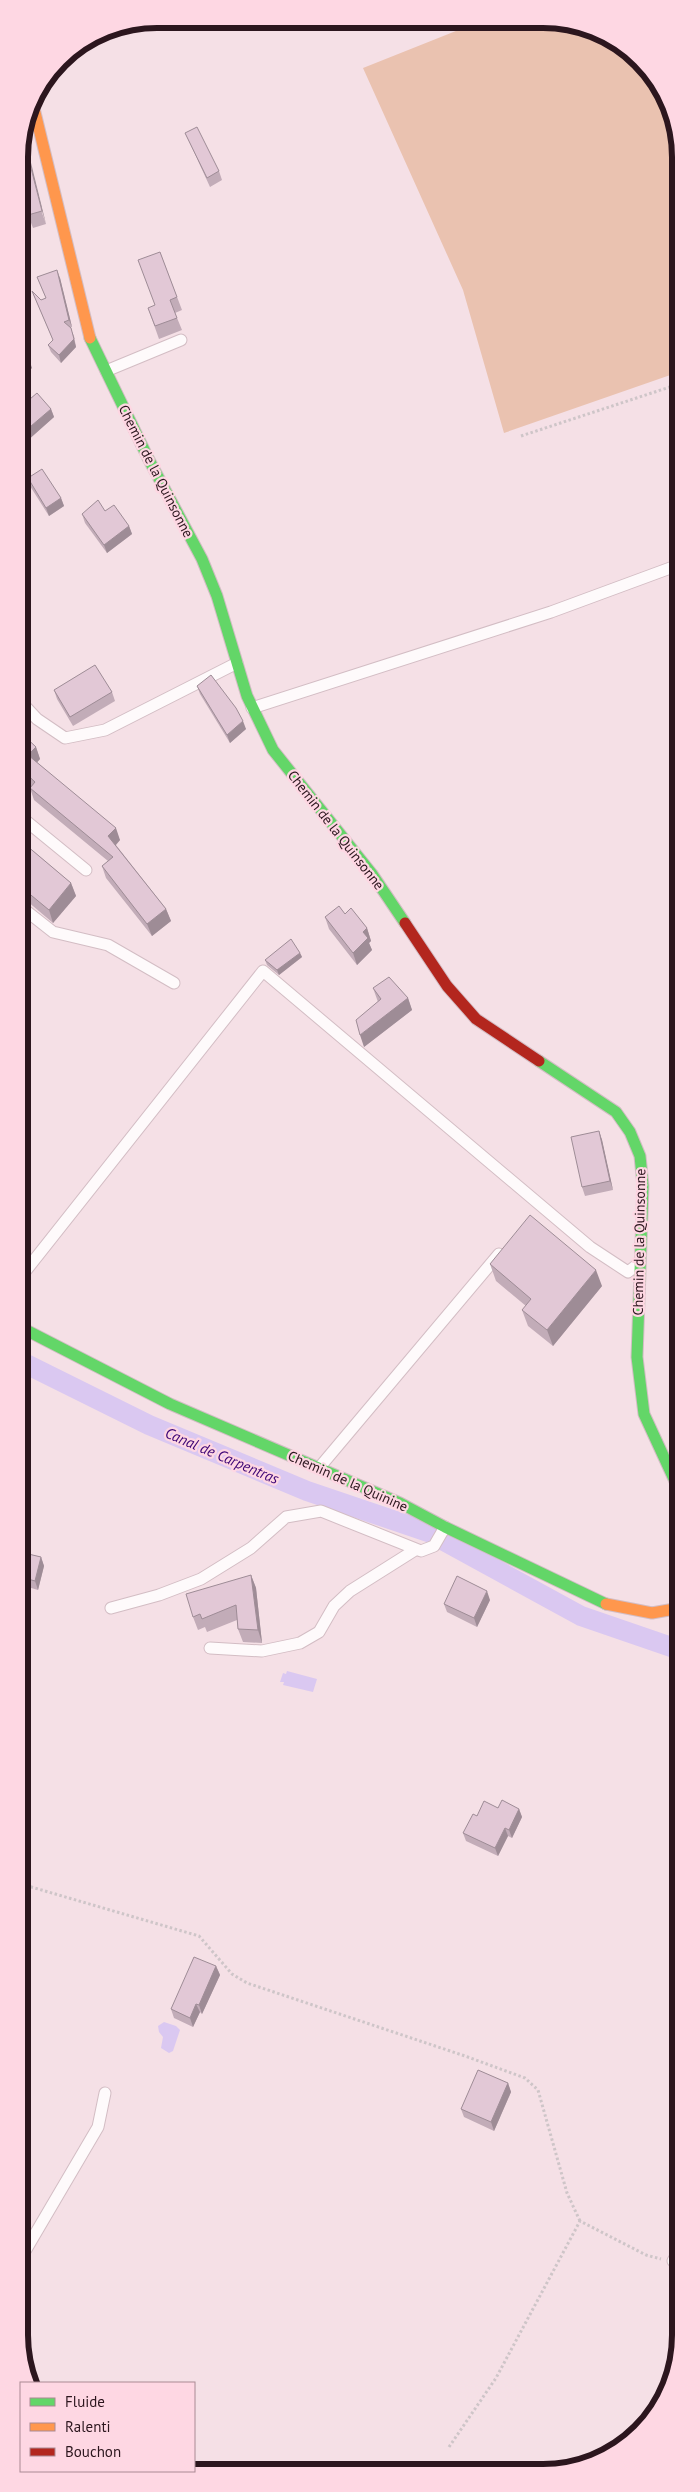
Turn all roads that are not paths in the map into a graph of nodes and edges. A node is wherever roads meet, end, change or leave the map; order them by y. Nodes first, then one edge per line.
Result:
1 (35, 113) edge
2 (181, 340) dead end
3 (106, 371) junction
4 (672, 567) edge
5 (237, 663) junction
6 (252, 708) junction
7 (28, 710) edge
8 (28, 823) edge
9 (86, 870) dead end
10 (28, 912) edge
11 (174, 983) dead end
12 (509, 1243) edge
13 (640, 1262) junction
14 (28, 1267) edge
15 (28, 1331) edge
16 (319, 1468) junction
17 (672, 1475) edge
18 (445, 1527) junction
19 (415, 1550) junction
20 (111, 1608) dead end
21 (672, 1609) edge
22 (210, 1648) dead end
23 (105, 2093) dead end
24 (28, 2246) edge

1 - 3 street, Chemin de la Quinsonne
2 - 3 lane
3 - 5 street, Chemin de la Quinsonne
4 - 6 lane
5 - 6 street, Chemin de la Quinsonne
5 - 7 lane
6 - 13 street, Chemin de la Quinsonne
8 - 9 lane
10 - 11 lane
12 - 16 lane
13 - 14 lane
13 - 17 street, Chemin de la Quinsonne
15 - 16 street, Chemin de la Quinine
16 - 18 street, Chemin de la Quinine
18 - 19 lane
18 - 21 street, Chemin de la Quinine
19 - 20 lane
19 - 22 lane
23 - 24 lane

